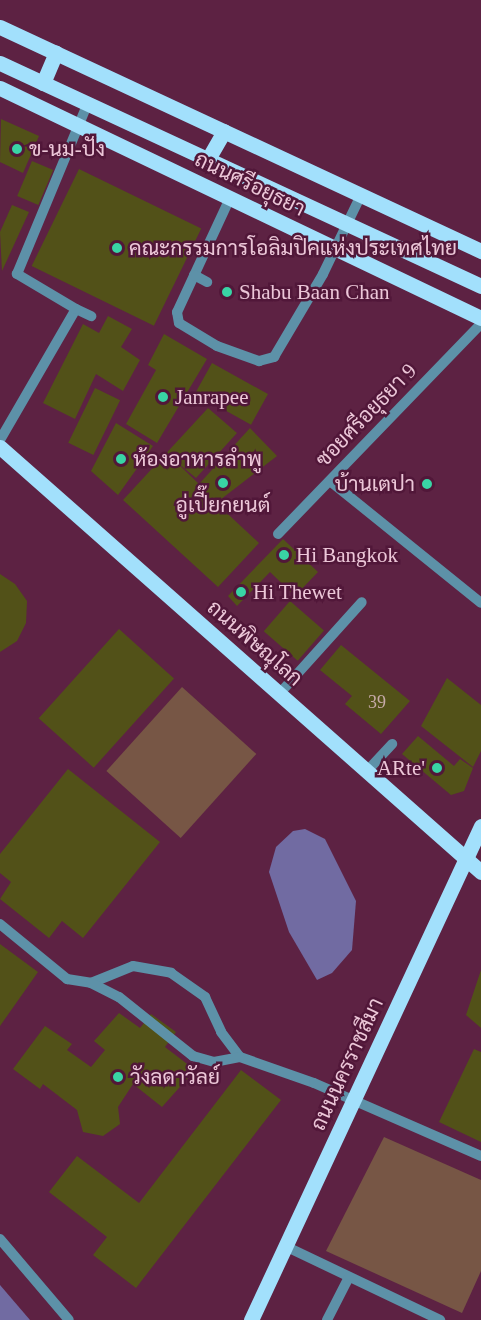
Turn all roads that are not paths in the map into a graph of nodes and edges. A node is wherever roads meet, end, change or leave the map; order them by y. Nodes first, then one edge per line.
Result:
1 (0, 27) edge
2 (56, 53) junction
3 (0, 63) edge
4 (43, 83) junction
5 (0, 88) edge
6 (88, 103) junction
7 (79, 126) junction
8 (224, 131) junction
9 (186, 149) junction
10 (208, 159) junction
11 (173, 171) junction
12 (361, 195) junction
13 (230, 198) junction
14 (347, 224) junction
15 (336, 248) junction
16 (481, 251) edge
17 (194, 275) junction
18 (207, 282) dead end
19 (481, 286) edge
20 (76, 309) junction
21 (91, 316) dead end
22 (481, 318) edge
23 (481, 324) edge
24 (0, 440) edge
25 (0, 447) edge
26 (330, 481) junction
27 (278, 534) dead end
28 (362, 602) dead end
29 (481, 603) edge
30 (280, 693) junction
31 (392, 744) dead end
32 (366, 771) junction
33 (481, 826) edge
34 (466, 858) junction
35 (481, 872) edge
36 (0, 924) edge
37 (91, 983) junction
38 (240, 1057) junction
39 (354, 1100) junction
40 (481, 1156) edge
41 (0, 1239) edge
42 (285, 1246) junction
43 (349, 1277) junction
44 (69, 1320) edge
45 (251, 1320) edge
46 (327, 1320) edge
47 (440, 1320) edge

1 - 2 main road, ถนนศรีอยุธยา
2 - 4 main road
2 - 8 main road, ถนนศรีอยุธยา
3 - 4 main road, ถนนศรีอยุธยา
4 - 6 main road, ถนนศรีอยุธยา
5 - 7 main road, ถนนศรีอยุธยา
6 - 7 street
6 - 9 main road, ถนนศรีอยุธยา
7 - 11 main road, ถนนศรีอยุธยา
7 - 20 street
8 - 10 main road
8 - 12 main road, ถนนศรีอยุธยา
9 - 10 main road, ถนนศรีอยุธยา
9 - 11 main road
10 - 14 main road, ถนนศรีอยุธยา
11 - 13 main road, ถนนศรีอยุธยา
12 - 14 street
12 - 16 main road, ถนนศรีอยุธยา
13 - 15 main road, ถนนศรีอยุธยา
13 - 17 street
14 - 15 street
14 - 19 main road, ถนนศรีอยุธยา
15 - 17 street
15 - 22 main road, ถนนศรีอยุธยา
17 - 18 street
20 - 21 street
20 - 24 street
23 - 26 street, ซอยศรีอยุธยา 9
25 - 30 main road, ถนนพิษณุโลก
26 - 27 street, ซอยศรีอยุธยา 9
26 - 29 street
28 - 30 street
30 - 32 main road, ถนนพิษณุโลก
31 - 32 street
32 - 34 main road, ถนนพิษณุโลก
33 - 34 main road, ถนนนครราชสีมา
34 - 35 main road, ถนนพิษณุโลก
34 - 39 main road, ถนนนครราชสีมา
36 - 37 street
37 - 38 street
37 - 38 street
38 - 39 street
39 - 40 street
39 - 42 main road, ถนนนครราชสีมา
41 - 44 street
42 - 43 street
42 - 45 main road, ถนนนครราชสีมา
43 - 46 street
43 - 47 street

